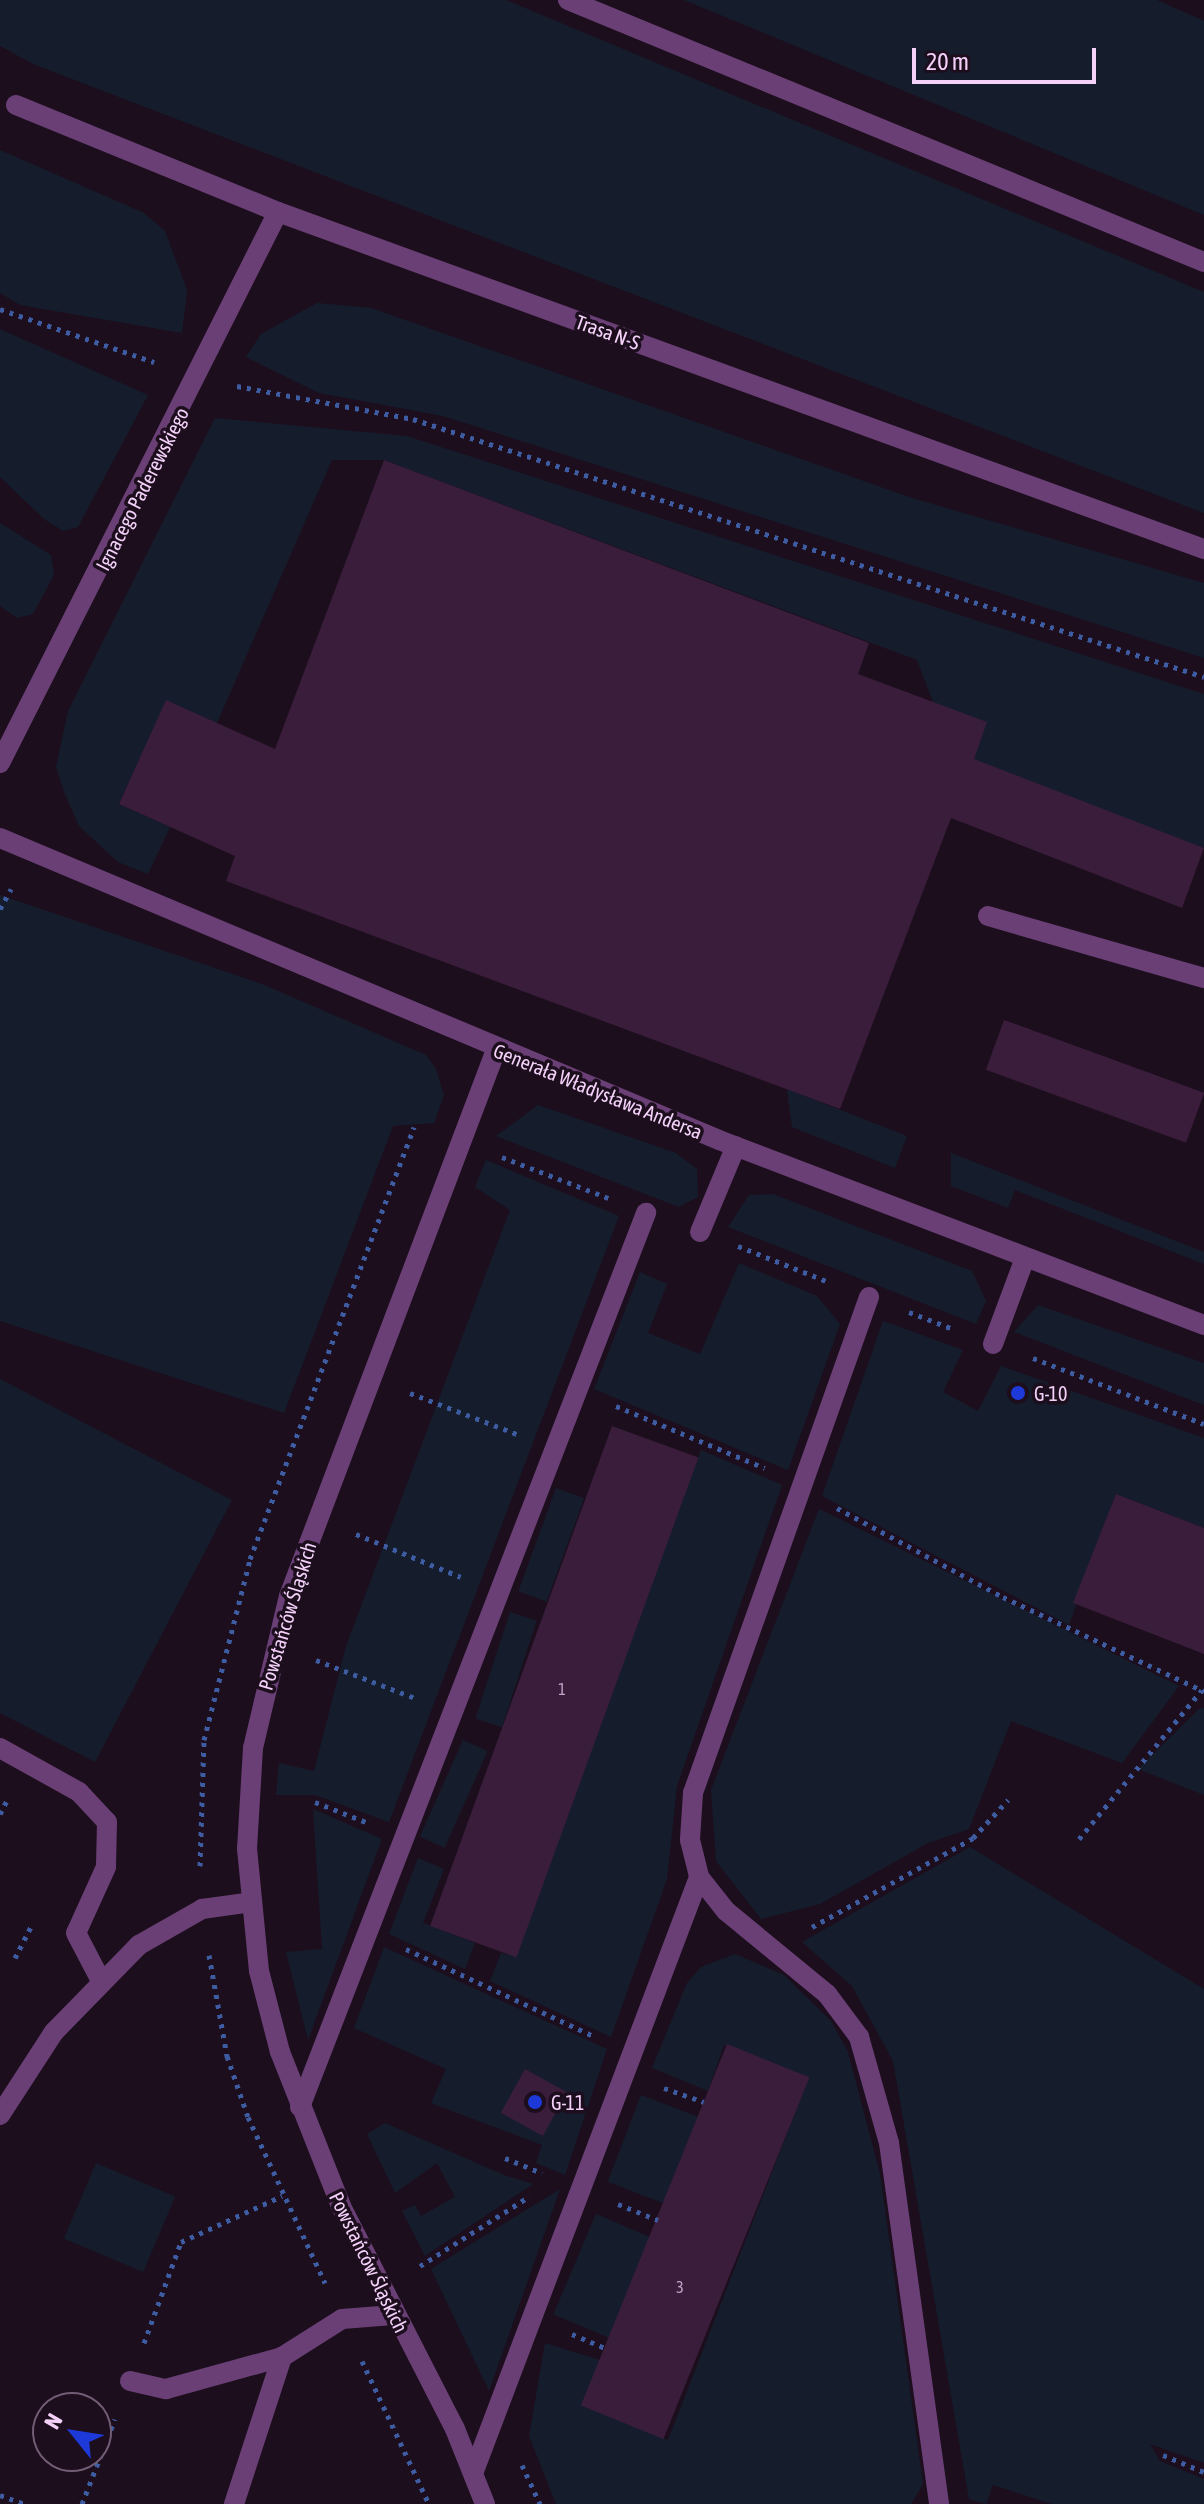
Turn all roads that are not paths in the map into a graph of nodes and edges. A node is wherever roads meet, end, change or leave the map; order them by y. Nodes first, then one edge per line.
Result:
1 (568, 0) edge
2 (16, 105) dead end
3 (278, 212) junction
4 (1204, 262) edge
5 (1204, 549) edge
6 (0, 763) edge
7 (0, 838) edge
8 (988, 916) dead end
9 (1204, 978) edge
10 (496, 1050) junction
11 (736, 1146) junction
12 (646, 1213) road end
13 (700, 1232) road end
14 (1025, 1258) junction
15 (869, 1297) road end
16 (1204, 1325) edge
17 (993, 1344) road end
18 (0, 1748) edge
19 (699, 1877) junction
20 (252, 1902) junction
21 (100, 1979) junction
22 (300, 2107) junction
23 (0, 2115) edge
24 (393, 2315) junction
25 (282, 2357) junction
26 (130, 2381) road end
27 (474, 2471) junction
28 (234, 2504) edge
29 (485, 2504) edge
30 (939, 2504) edge

1 - 4 street
2 - 3 street, Trasa N-S
3 - 5 street, Trasa N-S
3 - 6 street, Ignacego Paderewskiego
7 - 10 street, Generała Władysława Andersa
8 - 9 street
10 - 11 street, Generała Władysława Andersa
10 - 20 street, Powstańców Śląskich
11 - 13 street
11 - 14 street, Generała Władysława Andersa
12 - 22 street
14 - 16 street, Generała Władysława Andersa
14 - 17 street
15 - 19 street
18 - 21 street
19 - 27 street
19 - 30 street
20 - 21 street
20 - 22 street, Powstańców Śląskich
21 - 23 street
22 - 24 street, Powstańców Śląskich
24 - 25 street
24 - 27 street, Powstańców Śląskich
25 - 26 street
25 - 28 street
27 - 29 street, Powstańców Śląskich

